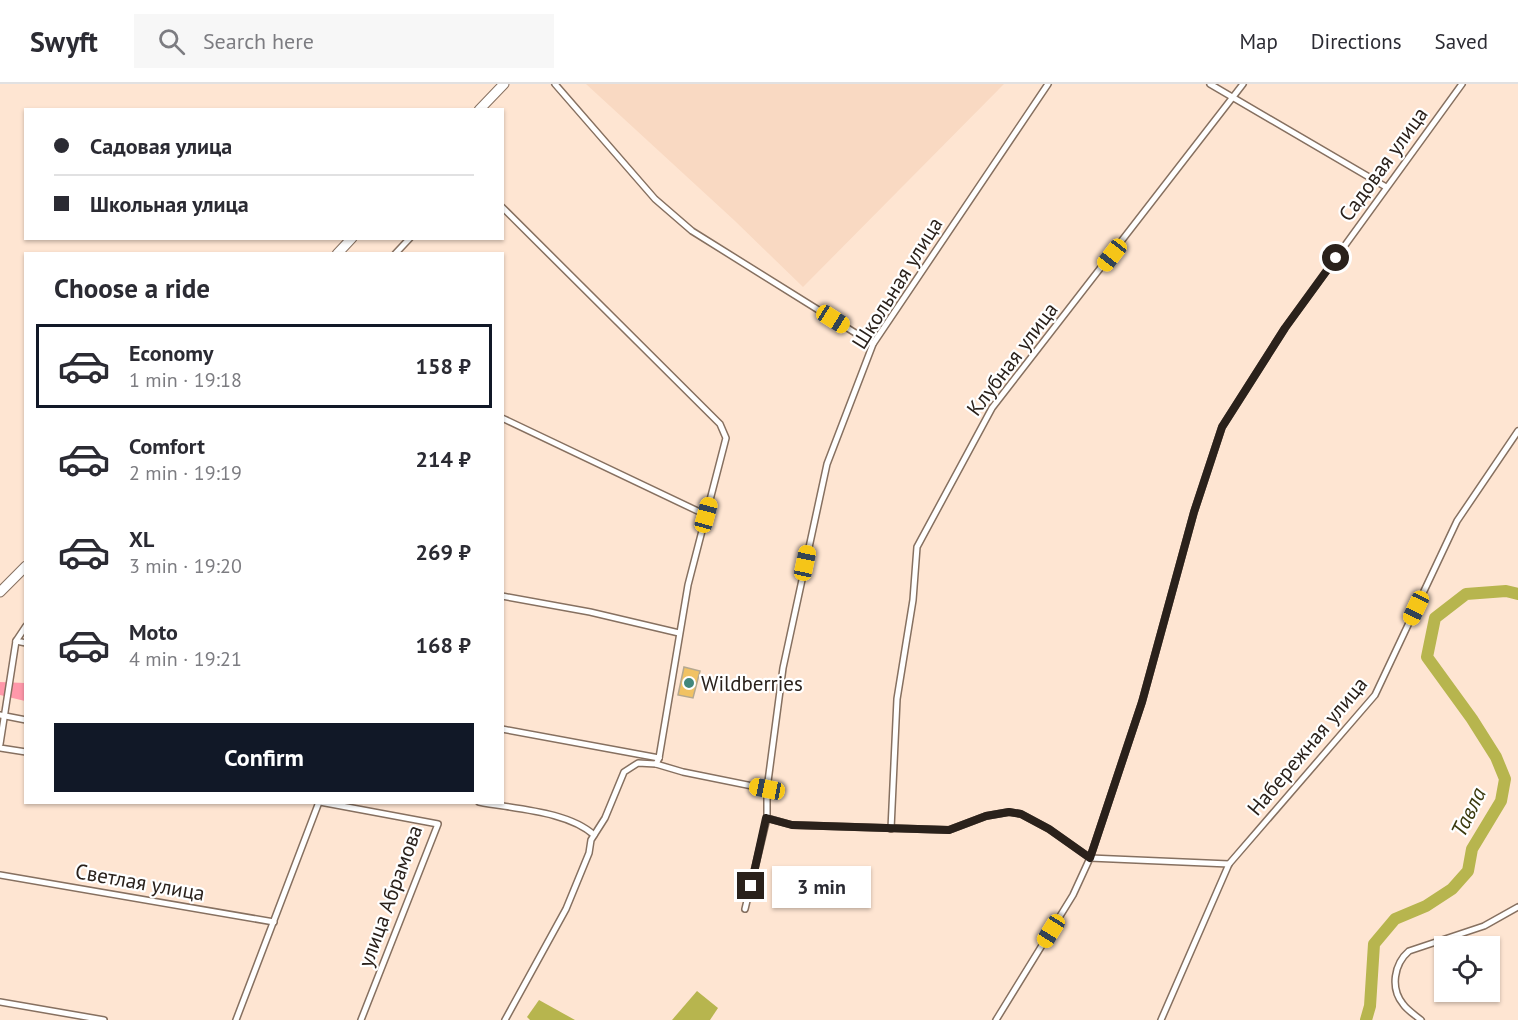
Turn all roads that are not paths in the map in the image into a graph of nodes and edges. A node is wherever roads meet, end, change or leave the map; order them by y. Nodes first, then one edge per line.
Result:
1 (504, 84) edge
2 (555, 84) edge
3 (1048, 84) edge
4 (1210, 84) edge
5 (1243, 84) edge
6 (1462, 84) edge
7 (1233, 97) junction
8 (481, 108) edge
9 (1386, 187) junction
10 (504, 209) edge
11 (350, 240) edge
12 (408, 240) edge
13 (339, 252) edge
14 (397, 252) edge
15 (873, 344) junction
16 (504, 419) edge
17 (1518, 431) edge
18 (706, 515) junction
19 (24, 569) edge
20 (0, 592) edge
21 (504, 596) edge
22 (24, 629) edge
23 (679, 633) junction
24 (16, 641) junction
25 (24, 643) edge
26 (3, 715) edge
27 (24, 720) edge
28 (504, 729) edge
29 (0, 746) edge
30 (24, 752) edge
31 (657, 761) junction
32 (767, 789) junction
33 (318, 804) edge
34 (330, 804) edge
35 (490, 804) edge
36 (766, 818) junction
37 (891, 829) junction
38 (594, 835) junction
39 (1090, 858) junction
40 (1229, 864) junction
41 (0, 875) edge
42 (1518, 907) edge
43 (745, 909) dead end
44 (273, 922) junction
45 (0, 1002) edge
46 (104, 1020) edge
47 (236, 1020) edge
48 (361, 1020) edge
49 (505, 1020) edge
50 (996, 1020) edge
51 (1161, 1020) edge
52 (1421, 1020) edge

1 - 8 main road
2 - 15 street
3 - 15 street, Школьная улица
4 - 7 street
5 - 7 street, Клубная улица
6 - 9 street, Садовая улица
7 - 9 street
7 - 37 street, Клубная улица
9 - 39 street, Садовая улица
10 - 18 street
11 - 13 main road
12 - 14 street
15 - 32 street, Школьная улица
16 - 18 street
17 - 40 street, Набережная улица
18 - 23 street
19 - 20 main road
21 - 23 street
22 - 24 street
23 - 31 street
24 - 25 street
24 - 26 street
26 - 27 street
26 - 29 street
28 - 31 street
29 - 30 street
31 - 32 street
31 - 38 street
32 - 36 street, Школьная улица
33 - 44 street, улица Абрамова
34 - 48 street, улица Абрамова
35 - 38 street
36 - 37 street
36 - 43 street, Школьная улица
37 - 39 street
38 - 49 street
39 - 40 street
39 - 50 street, Садовая улица
40 - 51 street, Набережная улица
41 - 44 street, Светлая улица
42 - 52 street
44 - 47 street, улица Абрамова
45 - 46 street

